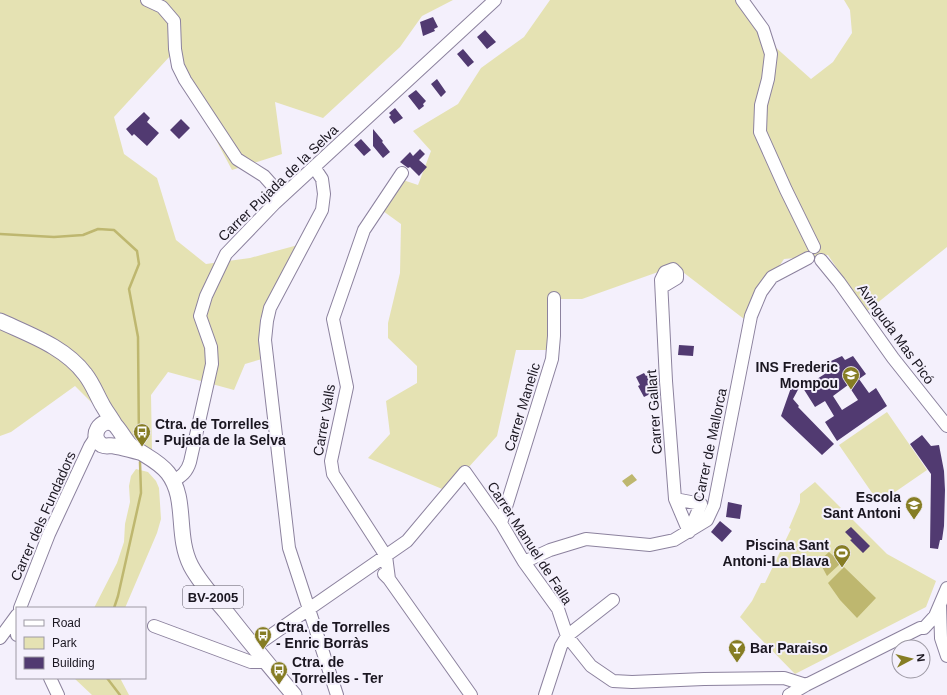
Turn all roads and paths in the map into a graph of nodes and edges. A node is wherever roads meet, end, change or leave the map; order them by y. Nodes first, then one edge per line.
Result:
1 (147, 0) edge
2 (496, 0) edge
3 (742, 0) edge
4 (314, 166) junction
5 (402, 173) dead end
6 (275, 204) junction
7 (811, 253) junction
8 (662, 287) dead end
9 (554, 298) dead end
10 (0, 321) edge
11 (947, 426) edge
12 (109, 433) junction
13 (173, 481) junction
14 (675, 498) junction
15 (501, 523) junction
16 (689, 532) junction
17 (386, 556) junction
18 (524, 562) junction
19 (373, 565) junction
20 (389, 579) junction
21 (947, 588) edge
22 (613, 600) dead end
23 (940, 605) junction
24 (20, 607) edge
25 (309, 608) junction
26 (16, 616) edge
27 (154, 626) dead end
28 (924, 628) junction
29 (567, 636) junction
30 (0, 638) edge
31 (941, 638) junction
32 (254, 647) junction
33 (947, 656) edge
34 (266, 662) junction
35 (784, 678) junction
36 (50, 679) edge
37 (806, 685) junction
38 (290, 694) edge
39 (58, 695) edge
40 (337, 695) edge
41 (471, 695) edge
42 (545, 695) edge
43 (788, 695) edge

1 - 6 street
2 - 4 street, Carrer Pujada de la Selva
3 - 7 street, Avinguda Mas Picó
4 - 6 street, Carrer Pujada de la Selva
4 - 25 street
5 - 17 street, Carrer Valls
6 - 13 street, Carrer Pujada de la Selva
7 - 11 street, Avinguda Mas Picó
7 - 16 street, Carrer de Mallorca
8 - 14 street, Carrer Gallart
9 - 15 street, Carrer Manelic
10 - 12 main road, BV-2005
12 - 13 main road, BV-2005
12 - 24 street, Carrer dels Fundadors
13 - 32 main road, BV-2005
14 - 16 street, Carrer Gallart
14 - 16 street
15 - 17 street, Carrer Manuel de Falla
15 - 18 street, Carrer Manuel de Falla
16 - 18 street, Carrer de Mallorca
17 - 19 street
17 - 20 street, Carrer Valls
18 - 29 street, Carrer Manuel de Falla
19 - 20 street, Carrer Valls
19 - 25 street
20 - 41 street, Carrer Valls
21 - 23 street
22 - 29 street
23 - 28 street
23 - 31 street
25 - 32 street
25 - 40 street
26 - 30 street
27 - 34 street
28 - 31 street
28 - 37 street
29 - 35 street, Carrer Manuel de Falla
29 - 42 street
31 - 33 street
32 - 34 main road, BV-2005
34 - 38 main road, BV-2005
35 - 37 street, Carrer Manuel de Falla
35 - 43 street
36 - 39 street
37 - 43 street

